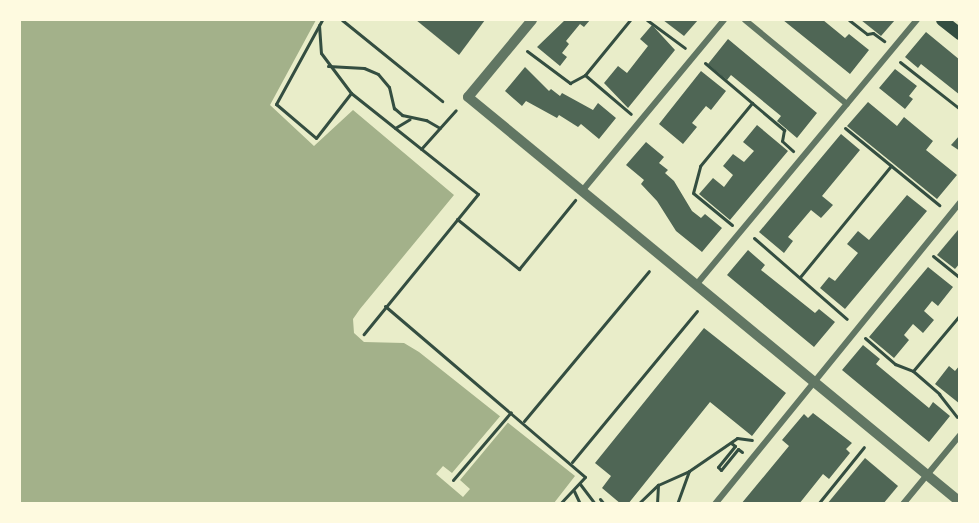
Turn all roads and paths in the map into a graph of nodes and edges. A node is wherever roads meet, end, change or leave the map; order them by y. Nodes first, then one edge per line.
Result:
1 (322, 20) edge
2 (342, 20) edge
3 (532, 20) edge
4 (630, 20) edge
5 (647, 20) edge
6 (724, 20) edge
7 (745, 20) edge
8 (849, 20) edge
9 (917, 20) edge
10 (942, 20) edge
11 (319, 25) junction
12 (960, 34) edge
13 (884, 41) dead end
14 (685, 48) dead end
15 (527, 51) dead end
16 (900, 62) dead end
17 (705, 63) dead end
18 (328, 66) junction
19 (585, 75) junction
20 (351, 93) junction
21 (442, 101) dead end
22 (752, 103) junction
23 (847, 104) junction
24 (456, 110) dead end
25 (960, 110) edge
26 (631, 114) dead end
27 (410, 119) junction
28 (395, 128) junction
29 (440, 128) junction
30 (845, 128) dead end
31 (421, 148) junction
32 (794, 151) dead end
33 (891, 166) junction
34 (582, 191) junction
35 (958, 205) edge
36 (939, 206) dead end
37 (457, 219) junction
38 (732, 225) dead end
39 (754, 238) dead end
40 (933, 256) dead end
41 (649, 270) dead end
42 (800, 278) junction
43 (960, 278) edge
44 (696, 285) junction
45 (385, 306) junction
46 (697, 311) dead end
47 (960, 315) edge
48 (847, 318) dead end
49 (364, 334) dead end
50 (866, 338) dead end
51 (913, 371) junction
52 (811, 380) junction
53 (511, 412) junction
54 (957, 417) dead end
55 (523, 422) junction
56 (960, 435) edge
57 (752, 440) dead end
58 (731, 442) junction
59 (864, 447) dead end
60 (742, 452) dead end
61 (572, 462) junction
62 (689, 471) junction
63 (926, 475) junction
64 (453, 480) dead end
65 (580, 484) junction
66 (658, 485) junction
67 (574, 491) junction
68 (600, 499) dead end
69 (960, 502) edge
70 (560, 504) edge
71 (579, 504) edge
72 (595, 504) edge
73 (604, 504) edge
74 (638, 504) edge
75 (657, 504) edge
76 (677, 504) edge
77 (715, 504) edge
78 (818, 504) edge
79 (903, 504) edge

1 - 11 path
2 - 21 path
3 - 34 street
4 - 19 path
5 - 14 path
6 - 34 street
7 - 23 street
8 - 13 path
9 - 23 street
10 - 12 main road
11 - 18 path
11 - 20 path
15 - 19 path
16 - 25 path
17 - 22 path
18 - 20 path
18 - 27 path
19 - 26 path
20 - 28 path
22 - 32 path
22 - 38 path
23 - 44 street
24 - 29 path
27 - 28 path
27 - 29 path
28 - 31 path
29 - 31 path
30 - 33 path
31 - 37 path
33 - 36 path
33 - 42 path
34 - 37 path
34 - 44 street
35 - 52 street
37 - 45 path
39 - 42 path
40 - 43 path
41 - 55 path
42 - 48 path
44 - 52 street
45 - 49 path
45 - 53 path
46 - 61 path
47 - 51 path
50 - 51 path
51 - 54 path
52 - 63 street
52 - 77 street
53 - 55 path
53 - 64 path
55 - 61 path
56 - 63 street
57 - 58 path
58 - 60 path
58 - 62 path
59 - 78 path
61 - 65 path
62 - 66 path
62 - 76 path
63 - 69 street
63 - 79 street
65 - 67 path
65 - 72 path
66 - 74 path
66 - 75 path
67 - 70 path
67 - 71 path
68 - 73 path

